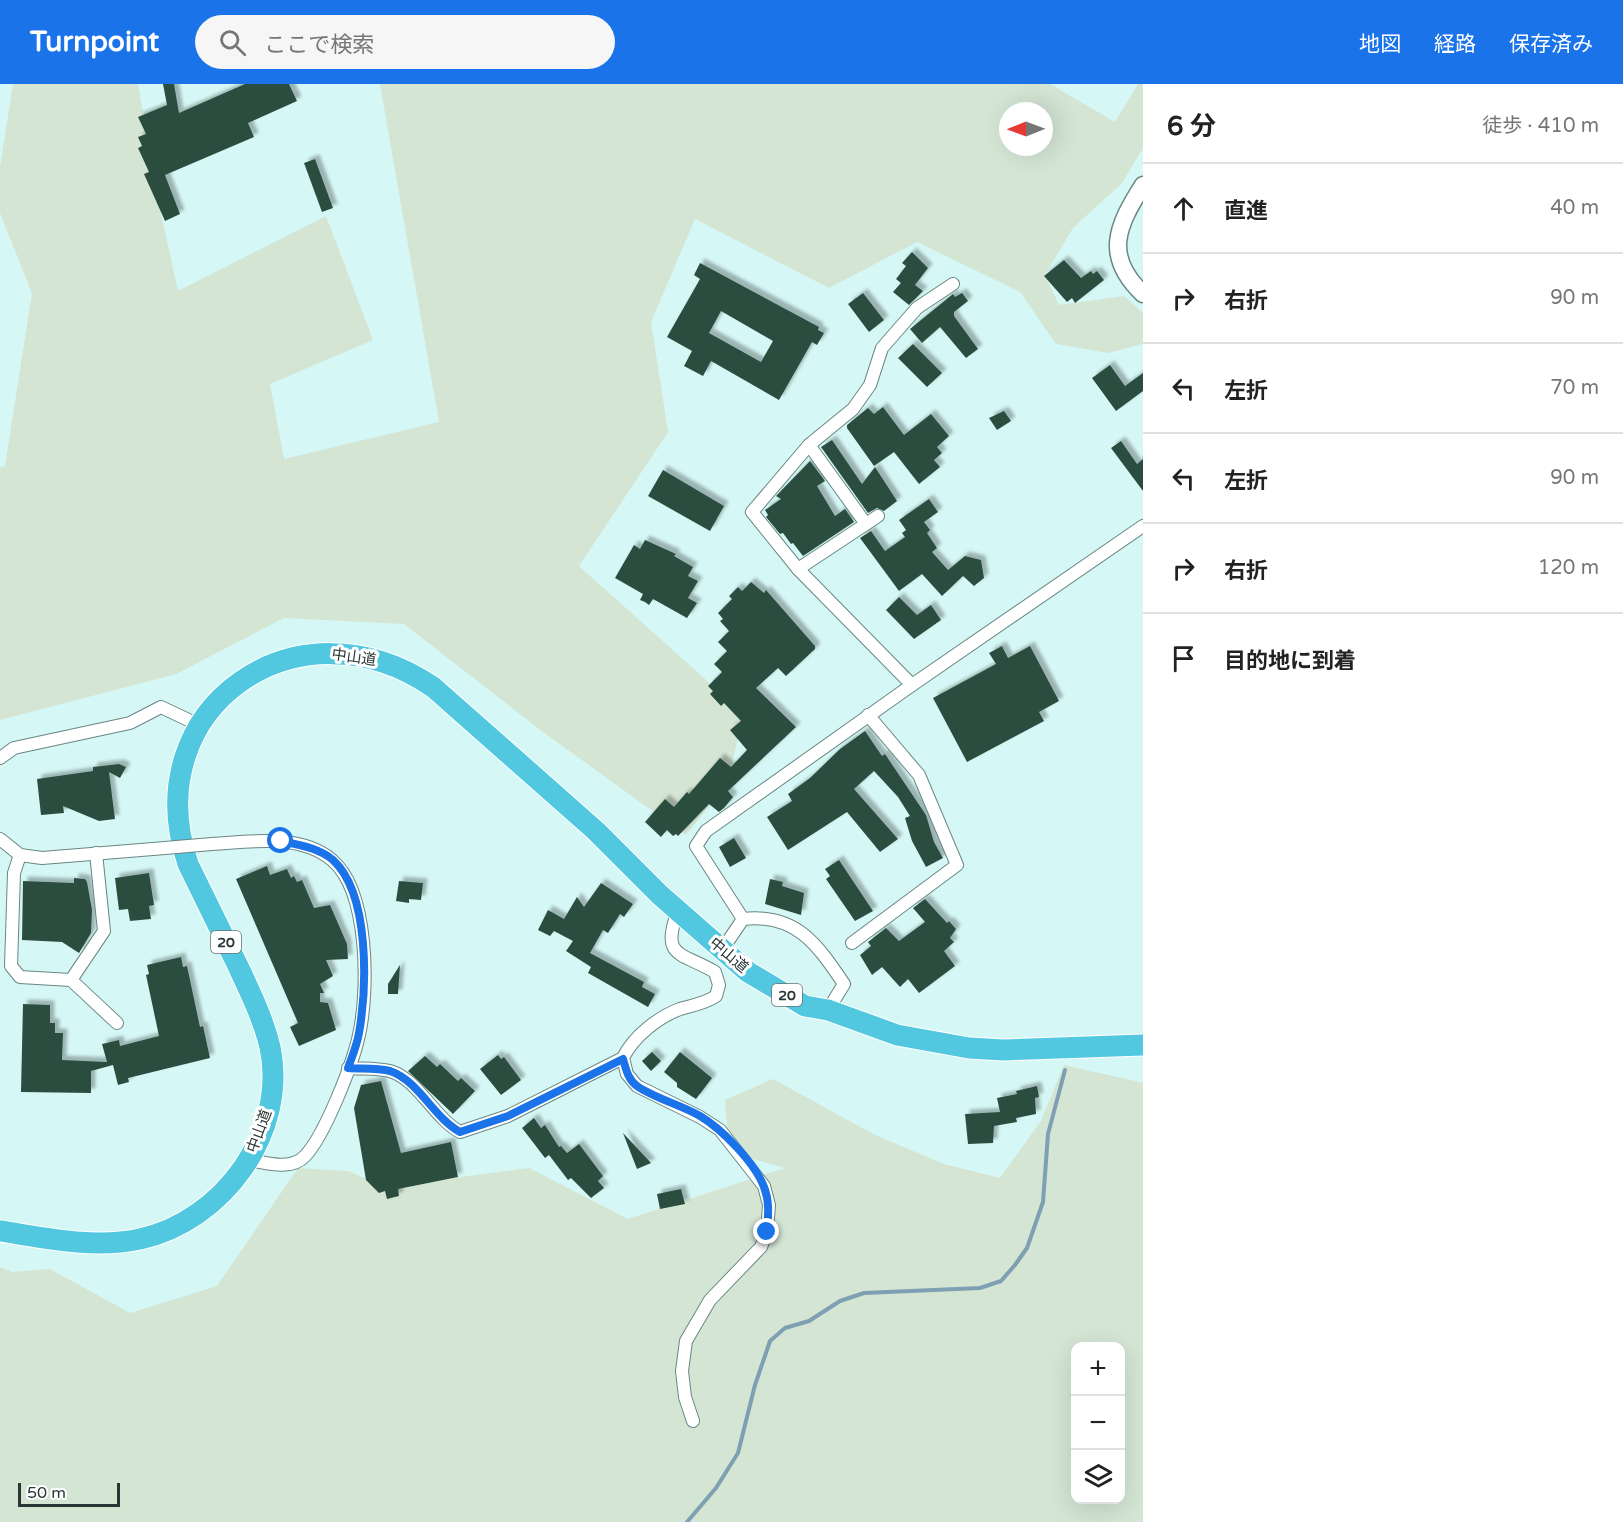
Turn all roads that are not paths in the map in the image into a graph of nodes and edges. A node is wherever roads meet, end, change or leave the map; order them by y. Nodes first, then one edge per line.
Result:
1 (1143, 185) edge
2 (953, 284) dead end
3 (1143, 294) edge
4 (809, 445) junction
5 (878, 516) dead end
6 (866, 524) junction
7 (1143, 526) edge
8 (798, 569) junction
9 (912, 685) junction
10 (868, 716) junction
11 (199, 725) junction
12 (0, 758) edge
13 (0, 839) edge
14 (96, 854) junction
15 (20, 855) junction
16 (678, 911) junction
17 (742, 919) junction
18 (852, 944) dead end
19 (722, 950) junction
20 (71, 980) junction
21 (828, 1010) junction
22 (117, 1023) dead end
23 (1143, 1046) edge
24 (623, 1059) junction
25 (348, 1068) junction
26 (249, 1160) junction
27 (0, 1231) edge
28 (693, 1421) dead end

1 - 3 street
2 - 4 street
4 - 6 street
4 - 8 street
5 - 6 street
6 - 8 street
7 - 9 street
8 - 9 street
9 - 10 street
10 - 17 street
10 - 18 street
11 - 12 street
11 - 16 highway, 中山道 / 20
11 - 26 highway, 中山道 / 20
13 - 15 street
14 - 15 street
14 - 20 street
14 - 25 street, bridge
15 - 20 street
16 - 19 highway, 中山道 / 20
16 - 24 street
17 - 19 street
17 - 21 street
19 - 21 highway, 中山道 / 20
20 - 22 street
21 - 23 highway, 中山道 / 20
24 - 25 street
24 - 28 street
25 - 26 street
26 - 27 highway, 中山道 / 20

